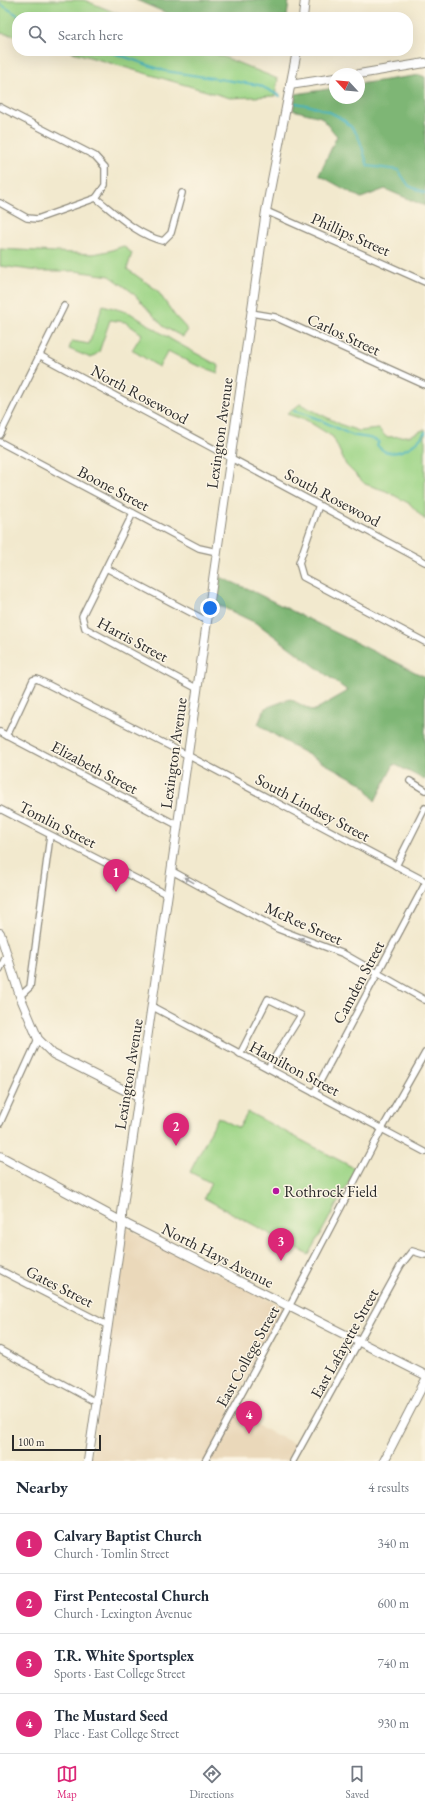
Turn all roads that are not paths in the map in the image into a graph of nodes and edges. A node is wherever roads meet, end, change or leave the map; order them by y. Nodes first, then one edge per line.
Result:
1 (305, 0) edge
2 (304, 12) edge
3 (296, 56) edge
4 (425, 63) edge
5 (365, 73) edge
6 (329, 79) edge
7 (290, 85) junction
8 (0, 107) edge
9 (182, 193) dead end
10 (96, 198) junction
11 (0, 203) edge
12 (266, 211) junction
13 (425, 282) edge
14 (64, 306) dead end
15 (251, 312) junction
16 (39, 354) junction
17 (425, 385) edge
18 (0, 435) edge
19 (0, 442) edge
20 (229, 456) junction
21 (319, 505) junction
22 (133, 512) junction
23 (217, 552) junction
24 (425, 562) edge
25 (106, 568) junction
26 (207, 621) junction
27 (425, 642) edge
28 (196, 688) junction
29 (0, 732) edge
30 (7, 736) junction
31 (189, 756) junction
32 (410, 781) dead end
33 (425, 790) edge
34 (425, 808) edge
35 (0, 810) edge
36 (177, 825) junction
37 (50, 836) junction
38 (396, 866) junction
39 (172, 871) junction
40 (425, 882) edge
41 (168, 895) junction
42 (0, 933) edge
43 (6, 956) junction
44 (0, 969) edge
45 (377, 974) junction
46 (20, 996) junction
47 (425, 1000) edge
48 (153, 1007) junction
49 (38, 1039) junction
50 (425, 1053) edge
51 (240, 1054) junction
52 (268, 1068) junction
53 (314, 1093) junction
54 (138, 1097) junction
55 (0, 1123) edge
56 (382, 1129) junction
57 (425, 1152) edge
58 (0, 1156) edge
59 (123, 1222) junction
60 (425, 1255) edge
61 (0, 1270) edge
62 (289, 1306) junction
63 (107, 1325) junction
64 (359, 1342) junction
65 (0, 1350) edge
66 (425, 1375) edge
67 (425, 1381) edge
68 (98, 1403) junction
69 (88, 1461) edge
70 (205, 1461) edge
71 (293, 1461) edge
72 (384, 1461) edge

1 - 2 street
3 - 7 street, Lexington Avenue
4 - 5 street
6 - 7 street
7 - 12 street, Lexington Avenue
8 - 10 street
9 - 10 street
10 - 11 street
12 - 13 street, Phillips Street
12 - 15 street, Lexington Avenue
14 - 16 street
15 - 17 street, Carlos Street
15 - 20 street, Lexington Avenue
16 - 18 street
16 - 20 street, North Rosewood
19 - 22 street, Boone Street
20 - 21 street, South Rosewood
20 - 23 street, Lexington Avenue
21 - 24 street, South Rosewood
21 - 27 street
22 - 23 street, Boone Street
22 - 25 street, Harris Street
23 - 26 street, Lexington Avenue
25 - 26 street
25 - 28 street, Harris Street
26 - 28 street, Lexington Avenue
28 - 31 street, Lexington Avenue
29 - 30 street, Elizabeth Street
30 - 31 street, South Lindsey Street
30 - 36 street, Elizabeth Street
31 - 36 street, Lexington Avenue
31 - 38 street, South Lindsey Street
32 - 33 street
34 - 38 street
35 - 37 street, Tomlin Street
36 - 39 street, Lexington Avenue
37 - 41 street, Tomlin Street
37 - 46 street
38 - 40 street, South Lindsey Street
39 - 41 street, Lexington Avenue
45 -> 39 street, McRee Street
40 - 45 street, Camden Street
41 - 48 street, Lexington Avenue
42 - 43 street
43 - 44 street
43 - 46 street
45 - 47 street, McRee Street
45 - 53 street, Camden Street
46 - 49 street
48 - 51 street, Hamilton Street
48 - 54 street, Lexington Avenue
49 - 54 street
49 - 55 street
50 - 56 street, East College Street
51 - 52 street, Hamilton Street
51 - 52 street
52 - 53 street, Hamilton Street
53 - 56 street, Hamilton Street
54 - 59 street, Lexington Avenue
56 - 57 street, Hamilton Street
56 - 62 street, East College Street
58 - 59 street, North Hays Avenue
59 - 62 street, North Hays Avenue
59 - 63 street, Lexington Avenue
60 - 64 street, East Lafayette Street
61 - 63 street, Gates Street
62 - 64 street, North Hays Avenue
62 - 70 street, East College Street
63 - 68 street, Lexington Avenue
64 - 66 street, North Hays Avenue
64 - 71 street, East Lafayette Street
65 - 68 street
67 - 72 street
68 - 69 street, Lexington Avenue

